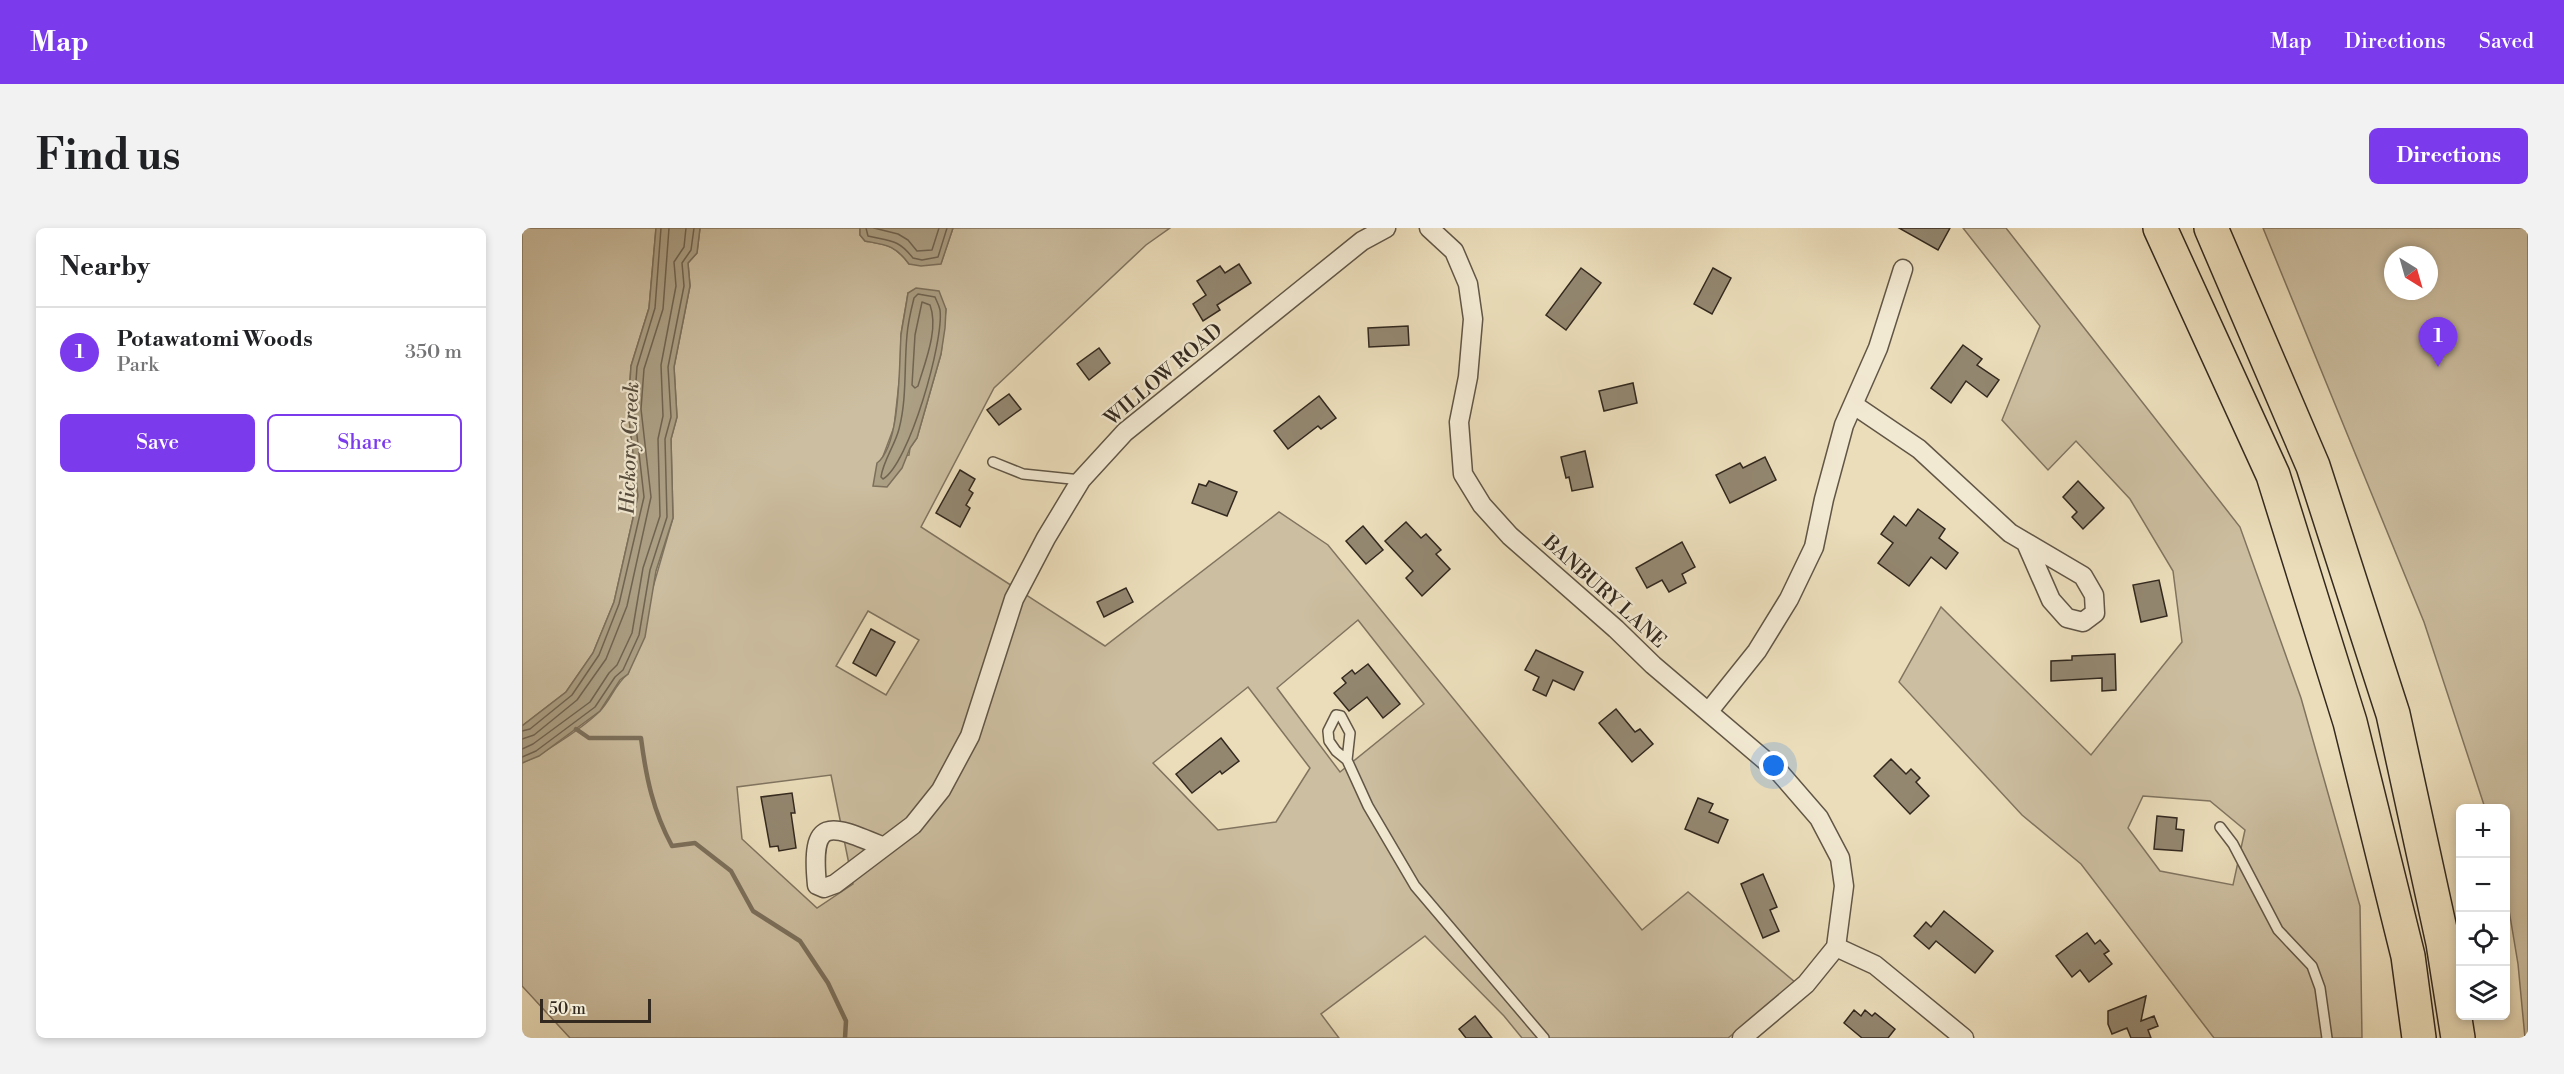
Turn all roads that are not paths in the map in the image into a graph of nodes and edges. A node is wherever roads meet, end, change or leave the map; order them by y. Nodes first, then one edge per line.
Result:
1 (1386, 228) edge
2 (1429, 228) edge
3 (2160, 228) edge
4 (2211, 228) edge
5 (1904, 269) dead end
6 (1854, 405) junction
7 (993, 462) dead end
8 (1081, 480) junction
9 (2026, 543) dead end
10 (1709, 711) junction
11 (1347, 760) dead end
12 (2220, 827) dead end
13 (884, 847) dead end
14 (1836, 947) junction
15 (1544, 1038) edge
16 (1742, 1038) edge
17 (1964, 1038) edge
18 (2327, 1038) edge
19 (2419, 1038) edge
20 (2458, 1038) edge

1 - 8 street, WILLOW ROAD
2 - 10 street, BANBURY LANE
3 - 19 highway
4 - 20 highway
5 - 6 street
6 - 9 street
6 - 10 street
7 - 8 lane
8 - 13 street, WILLOW ROAD
10 - 14 street, BANBURY LANE
11 - 15 lane
12 - 18 lane
14 - 16 street
14 - 17 street

